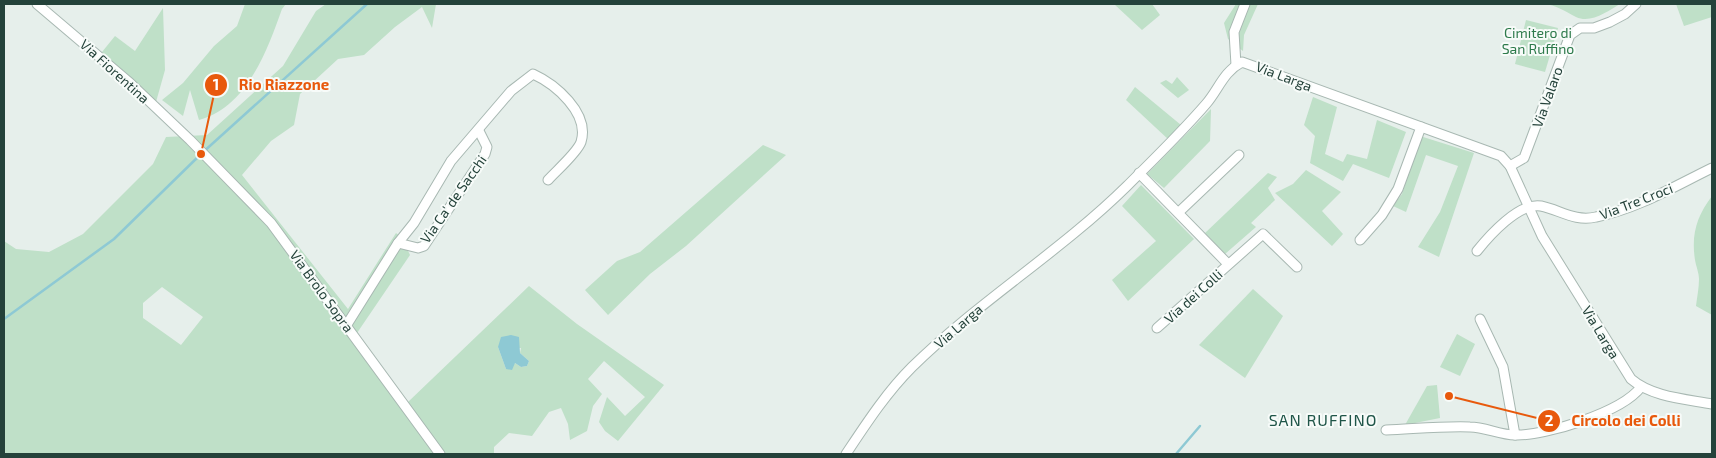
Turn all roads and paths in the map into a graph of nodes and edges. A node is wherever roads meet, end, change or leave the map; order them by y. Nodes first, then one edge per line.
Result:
1 (37, 4) edge
2 (1245, 4) edge
3 (1636, 4) edge
4 (1236, 64) junction
5 (1421, 126) junction
6 (479, 131) junction
7 (190, 140) joint
8 (1239, 155) dead end
9 (1510, 166) junction
10 (1712, 168) edge
11 (1139, 173) junction
12 (548, 180) dead end
13 (1528, 209) junction
14 (1179, 212) junction
15 (1360, 240) dead end
16 (398, 243) junction
17 (1477, 251) dead end
18 (1228, 264) junction
19 (1297, 266) dead end
20 (1480, 319) dead end
21 (346, 326) junction
22 (1157, 328) dead end
23 (1641, 387) junction
24 (1712, 404) edge
25 (1386, 430) dead end
26 (1515, 435) junction
27 (440, 454) edge
28 (846, 454) edge

1 - 7 street, Via Fiorentina
2 - 4 street
3 - 9 street, Via Valaro
4 - 5 street, Via Larga
4 - 11 street, Via Larga
5 - 9 street, Via Larga
5 - 15 street
6 - 12 street, Via Ca' de Sacchi
6 - 16 street, Via Ca' de Sacchi
6 - 16 street, Via Ca' de Sacchi
7 - 21 street, Via Brolo Sopra
8 - 14 street
9 - 13 street, Via Larga
10 - 13 street, Via Tre Croci
11 - 14 street, Via dei Colli
11 - 28 street, Via Larga
13 - 17 street
13 - 23 street, Via Larga
14 - 18 street, Via dei Colli
16 - 21 street, Via Ca' de Sacchi
18 - 19 street, Via dei Colli
18 - 22 street, Via dei Colli
20 - 26 street
21 - 27 street, Via Brolo Sopra
23 - 24 street, Via Larga
23 - 26 street
25 - 26 street

